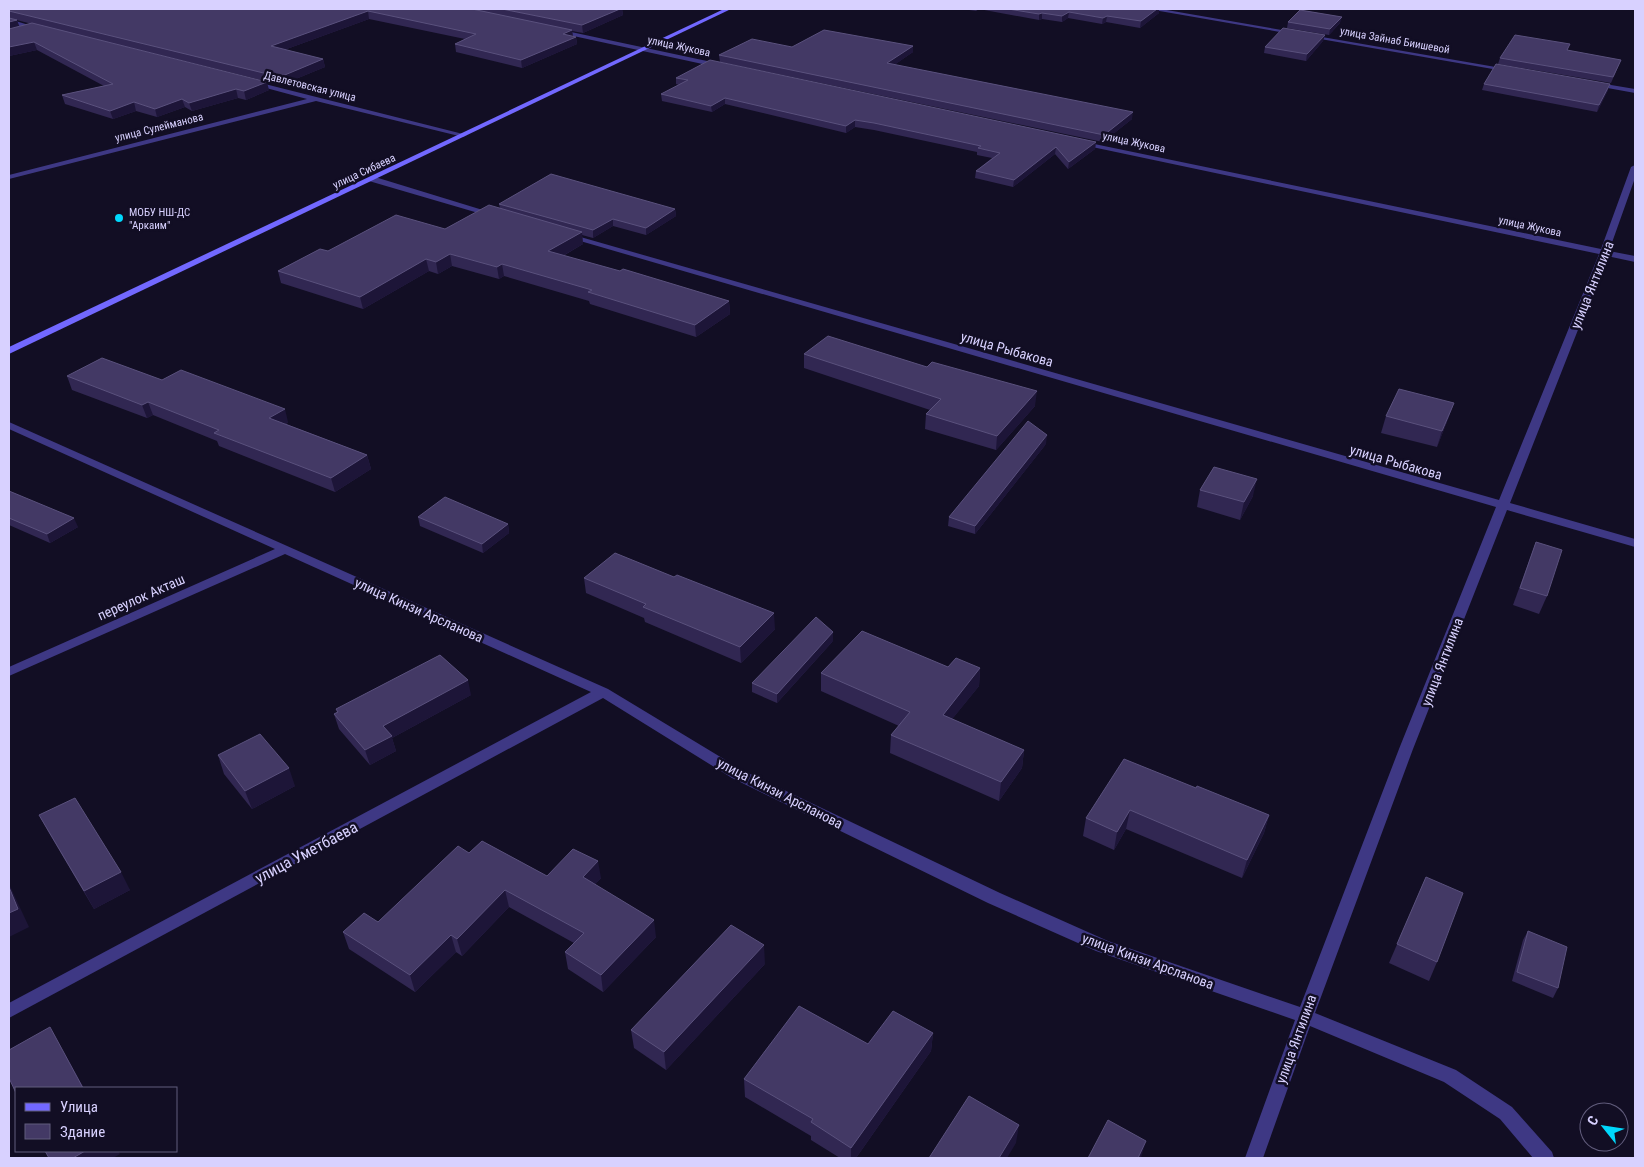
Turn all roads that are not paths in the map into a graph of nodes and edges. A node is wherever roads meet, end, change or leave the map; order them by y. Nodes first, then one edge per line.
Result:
1 (728, 9) edge
2 (1151, 9) edge
3 (9, 21) edge
4 (35, 29) junction
5 (547, 29) edge
6 (44, 31) edge
7 (17, 32) edge
8 (642, 50) junction
9 (730, 68) edge
10 (1519, 72) edge
11 (248, 82) edge
12 (1587, 83) edge
13 (1635, 91) edge
14 (316, 99) junction
15 (463, 136) junction
16 (1070, 140) edge
17 (1635, 167) edge
18 (9, 177) edge
19 (372, 179) junction
20 (506, 218) edge
21 (554, 232) edge
22 (1606, 253) junction
23 (1635, 259) edge
24 (9, 351) edge
25 (9, 424) edge
26 (1502, 506) junction
27 (1635, 544) edge
28 (286, 550) junction
29 (9, 672) edge
30 (603, 692) junction
31 (9, 1011) edge
32 (1304, 1016) junction
33 (1254, 1158) edge
34 (1545, 1158) edge

1 - 8 main road, улица Сибаева
2 - 10 street, улица Зайнаб Биишевой
3 - 4 street
4 - 6 street
4 - 7 street
5 - 8 street, улица Жукова
8 - 9 street, улица Жукова
8 - 15 main road, улица Сибаева
11 - 14 street, Давлетовская улица
12 - 13 street
14 - 15 street, Давлетовская улица
14 - 18 street, улица Сулейманова
15 - 19 main road, улица Сибаева
16 - 22 street, улица Жукова
17 - 22 street, улица Янтилина
19 - 20 street
19 - 24 main road, улица Сибаева
21 - 26 street, улица Рыбакова
22 - 23 street, улица Жукова
22 - 26 street, улица Янтилина
25 - 28 street, улица Кинзи Арсланова
26 - 27 street, улица Рыбакова
26 - 32 street, улица Янтилина
28 - 29 street, переулок Акташ
28 - 30 street, улица Кинзи Арсланова
30 - 31 street, улица Уметбаева
30 - 32 street, улица Кинзи Арсланова
32 - 33 street, улица Янтилина
32 - 34 street, улица Кинзи Арсланова

